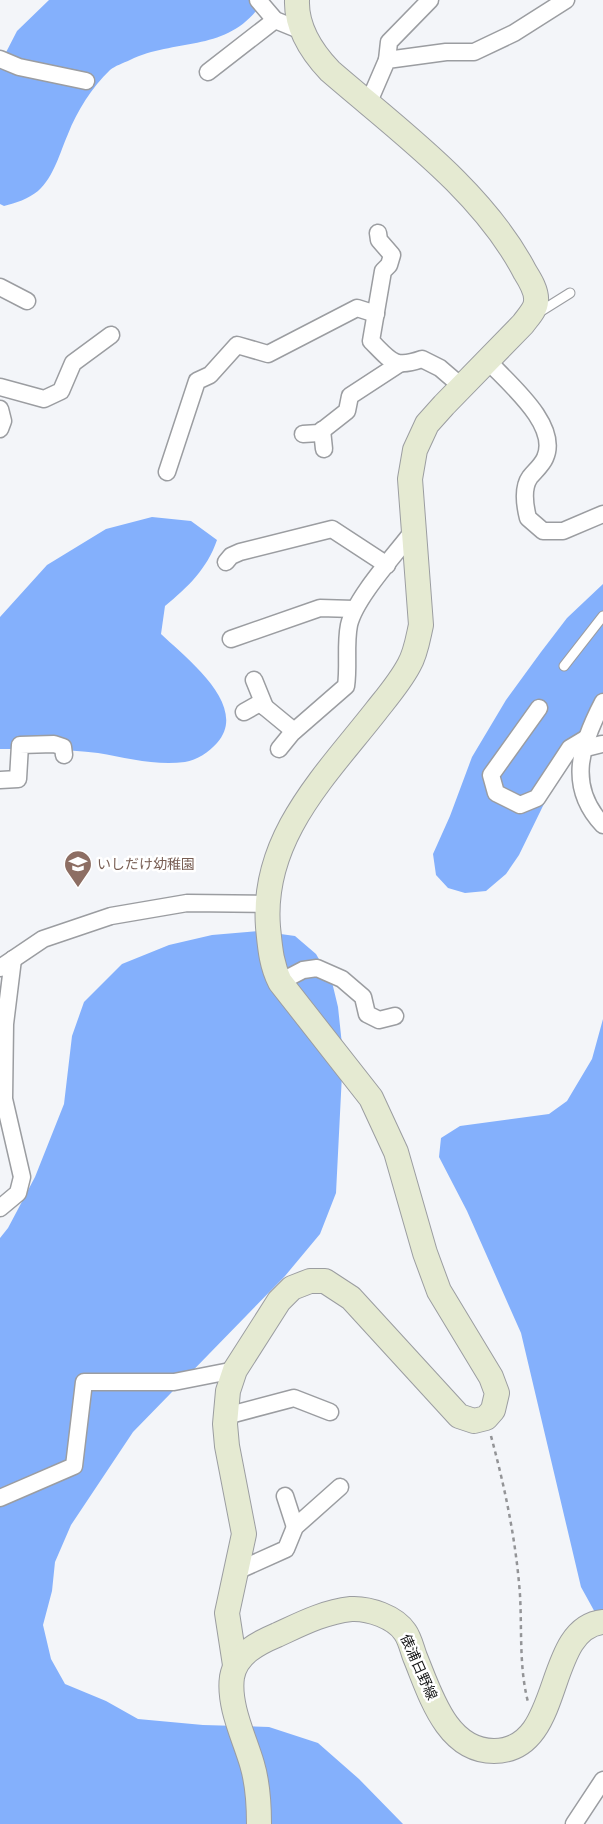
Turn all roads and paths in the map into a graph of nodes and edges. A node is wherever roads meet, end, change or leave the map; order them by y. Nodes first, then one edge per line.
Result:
1 (258, 0) edge
2 (297, 0) edge
3 (430, 0) edge
4 (566, 0) edge
5 (275, 20) junction
6 (302, 31) junction
7 (0, 59) edge
8 (387, 60) junction
9 (208, 72) dead end
10 (86, 81) dead end
11 (368, 104) junction
12 (378, 233) dead end
13 (0, 287) edge
14 (570, 293) dead end
15 (27, 301) dead end
16 (376, 314) junction
17 (523, 324) junction
18 (111, 335) dead end
19 (488, 360) junction
20 (399, 364) junction
21 (462, 386) junction
22 (0, 387) edge
23 (0, 408) edge
24 (0, 429) edge
25 (322, 430) junction
26 (303, 434) dead end
27 (324, 448) dead end
28 (167, 472) dead end
29 (603, 514) edge
30 (413, 531) junction
31 (226, 562) dead end
32 (387, 565) junction
33 (354, 610) junction
34 (603, 616) edge
35 (231, 639) dead end
36 (564, 666) dead end
37 (254, 680) dead end
38 (603, 702) edge
39 (265, 707) junction
40 (539, 708) dead end
41 (244, 712) dead end
42 (294, 731) junction
43 (584, 744) junction
44 (602, 744) dead end
45 (279, 749) dead end
46 (64, 755) dead end
47 (0, 780) edge
48 (603, 824) edge
49 (266, 904) junction
50 (6, 963) edge
51 (280, 982) junction
52 (395, 1016) dead end
53 (2, 1100) edge
54 (0, 1208) edge
55 (235, 1370) junction
56 (330, 1412) dead end
57 (226, 1416) junction
58 (486, 1418) junction
59 (340, 1487) dead end
60 (285, 1496) dead end
61 (0, 1498) edge
62 (295, 1526) junction
63 (238, 1571) junction
64 (603, 1622) edge
65 (235, 1665) junction
66 (522, 1681) dead end
67 (603, 1780) edge
68 (259, 1824) edge
69 (574, 1824) edge

1 - 5 street
2 - 6 street
3 - 8 street
4 - 8 street
5 - 6 street
5 - 9 street
6 - 11 street
7 - 10 street
8 - 11 street
11 - 17 street
12 - 16 street
13 - 15 street
14 - 17 lane
16 - 20 street
16 - 28 street
17 - 19 street
18 - 22 street
19 - 21 street
19 - 29 street
20 - 21 street
20 - 25 street
21 - 30 street
23 - 24 street
25 - 26 street
25 - 27 street
30 - 32 street
30 - 49 street
31 - 32 street
32 - 33 street
33 - 35 street
33 - 42 street
34 - 36 lane
37 - 39 street
38 - 43 street
39 - 41 street
39 - 42 street
40 - 43 street
42 - 45 street
43 - 44 street
43 - 48 street
46 - 47 street
49 - 50 street
49 - 51 street
50 - 53 street
51 - 52 street
51 - 58 street
53 - 54 street
55 - 57 street
55 - 58 street
55 - 61 street
56 - 57 street
57 - 63 street
58 - 66 path
59 - 62 street
60 - 62 street
62 - 63 street
63 - 65 street
64 - 65 street, 俵浦日野線
65 - 68 street
67 - 69 street

